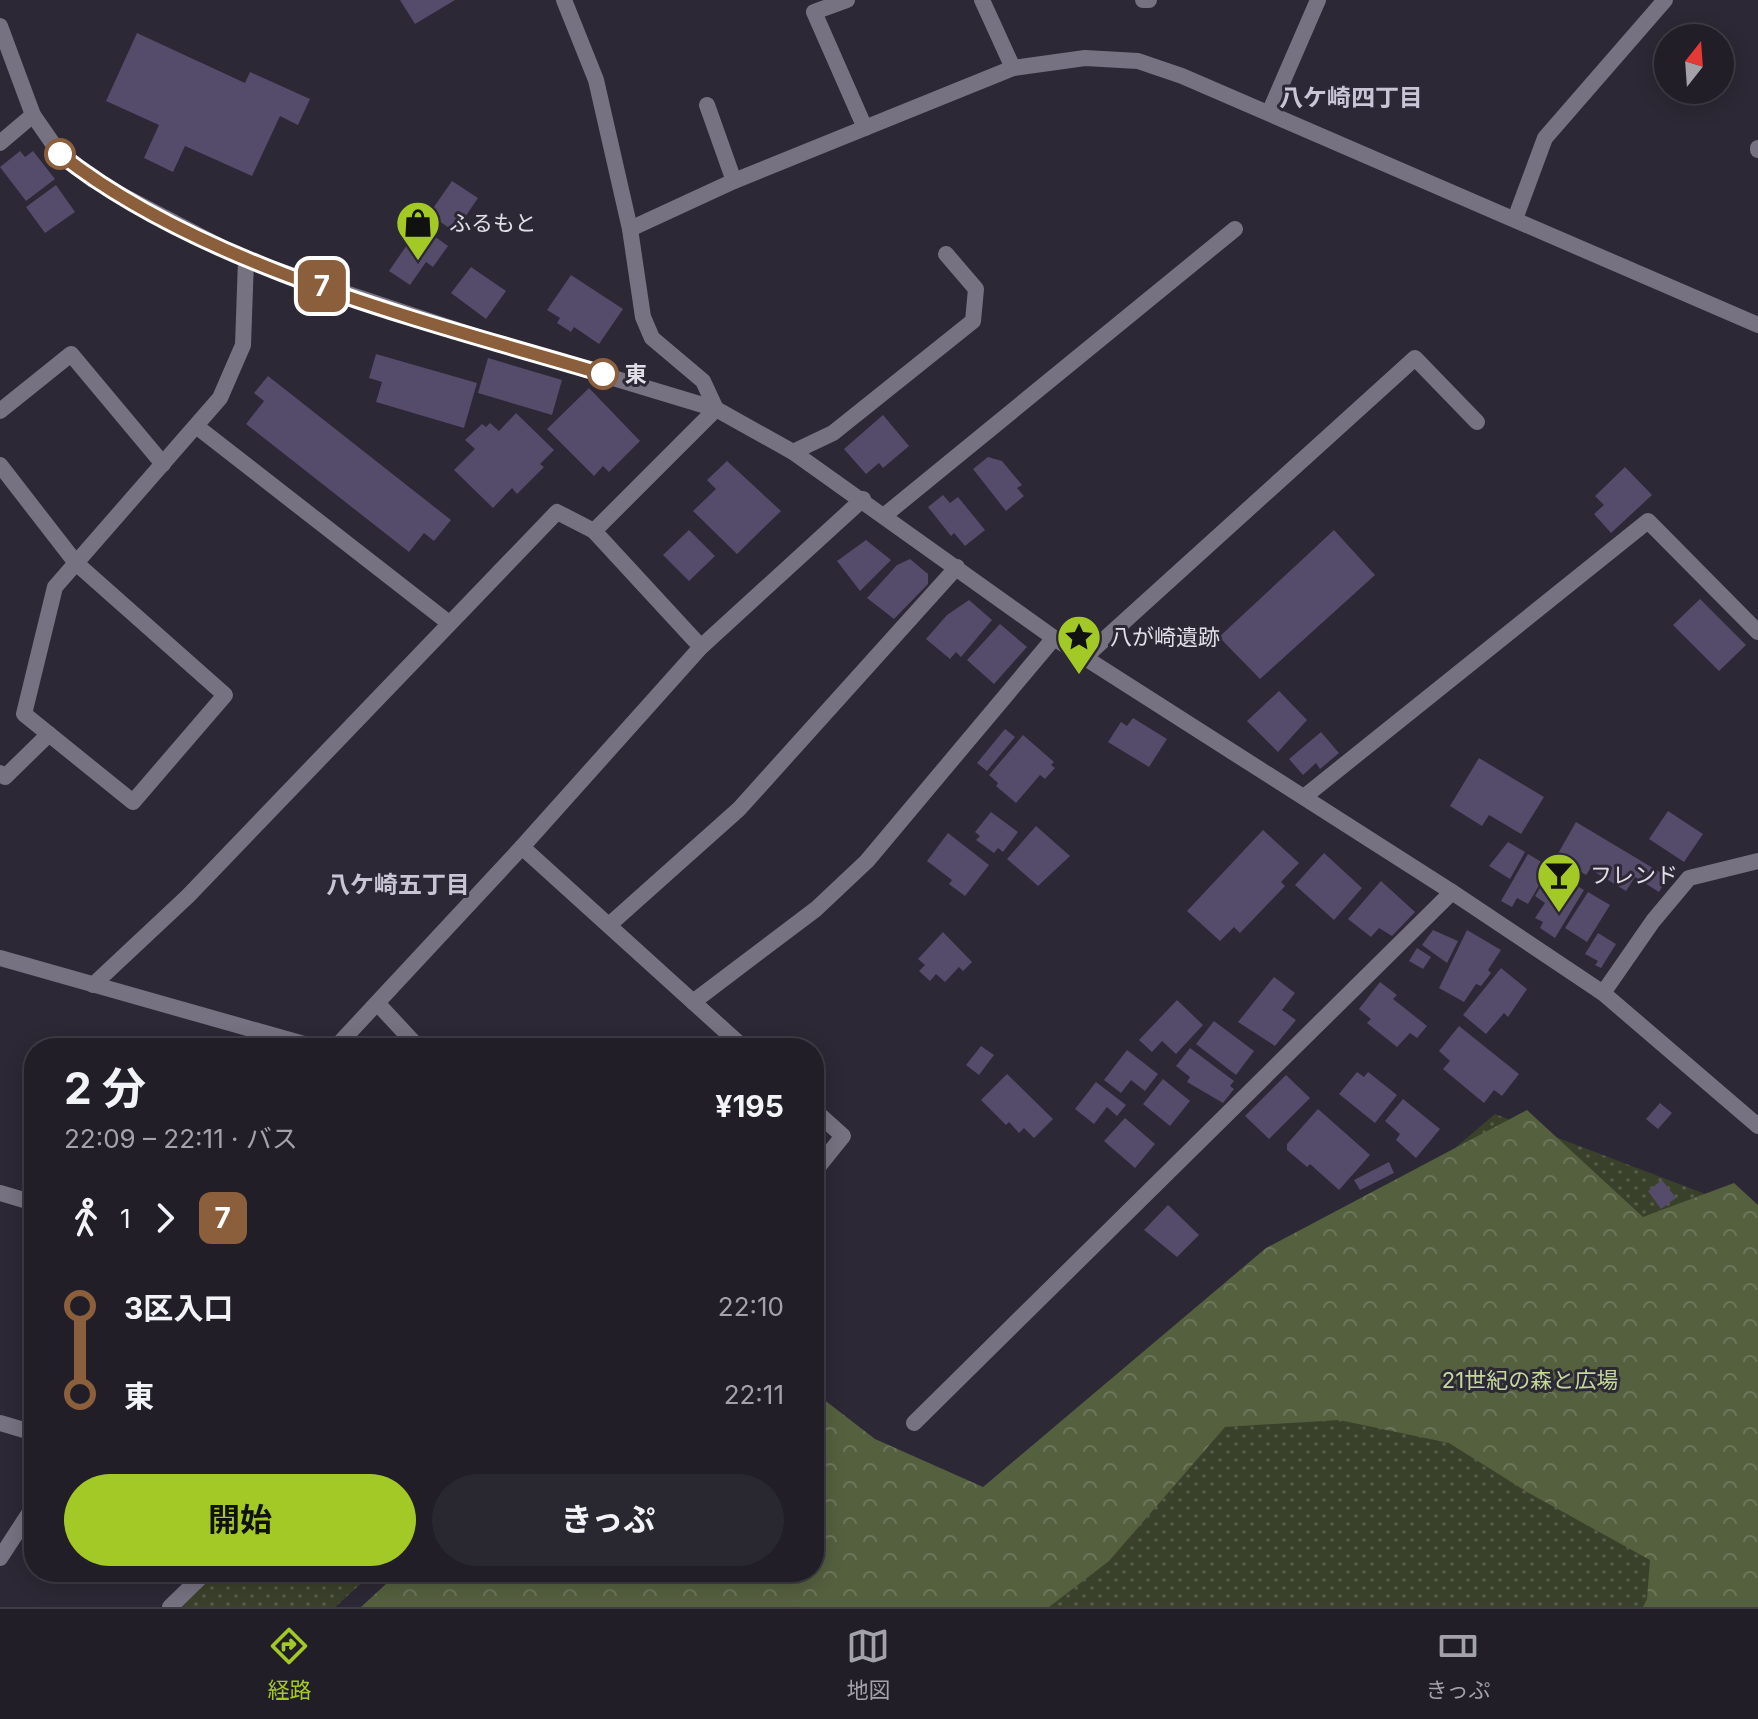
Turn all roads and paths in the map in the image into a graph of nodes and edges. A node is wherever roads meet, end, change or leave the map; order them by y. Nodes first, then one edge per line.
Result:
1 (564, 0) edge
2 (847, 0) edge
3 (982, 0) edge
4 (1318, 0) edge
5 (1665, 0) edge
6 (0, 26) edge
7 (1013, 68) junction
8 (707, 105) dead end
9 (1269, 113) junction
10 (33, 115) junction
11 (865, 128) junction
12 (0, 143) edge
13 (734, 181) junction
14 (1515, 219) junction
15 (630, 229) junction
16 (1235, 229) dead end
17 (946, 254) dead end
18 (246, 260) junction
19 (1758, 325) edge
20 (716, 409) junction
21 (0, 411) edge
22 (1477, 422) dead end
23 (196, 426) junction
24 (793, 452) junction
25 (163, 464) junction
26 (0, 465) edge
27 (863, 499) junction
28 (885, 515) junction
29 (594, 531) junction
30 (76, 563) junction
31 (957, 567) junction
32 (449, 623) junction
33 (1758, 632) edge
34 (1054, 638) junction
35 (701, 647) junction
36 (1086, 656) junction
37 (49, 734) junction
38 (0, 773) edge
39 (1304, 797) junction
40 (522, 847) junction
41 (1758, 861) edge
42 (1452, 892) junction
43 (609, 925) junction
44 (0, 958) edge
45 (93, 985) junction
46 (1603, 993) junction
47 (693, 1002) junction
48 (378, 1004) junction
49 (282, 1038) edge
50 (345, 1038) edge
51 (410, 1038) edge
52 (733, 1038) edge
53 (824, 1119) edge
54 (1758, 1126) edge
55 (824, 1160) edge
56 (0, 1193) edge
57 (24, 1200) edge
58 (0, 1423) edge
59 (914, 1423) dead end
60 (24, 1430) edge
61 (24, 1521) edge
62 (0, 1558) edge
63 (196, 1582) edge
64 (170, 1607) edge

1 - 15 street
2 - 11 street
3 - 7 street
4 - 9 street
5 - 14 street
6 - 10 street
7 - 9 street
7 - 11 street
8 - 13 street
9 - 14 street
10 - 12 street
10 - 18 street
11 - 13 street
13 - 15 street
14 - 19 street
15 - 20 street
16 - 28 street
17 - 24 street
18 - 20 street
18 - 23 street
20 - 24 street
20 - 29 street
21 - 25 street
22 - 36 street
23 - 25 street
23 - 32 street
24 - 27 street
25 - 30 street
26 - 30 street
27 - 28 street
27 - 35 street
28 - 31 street
29 - 32 street
29 - 35 street
30 - 37 street
30 - 37 street
31 - 34 street
31 - 43 street
32 - 45 street
33 - 39 street
34 - 36 street
34 - 47 street
35 - 40 street
36 - 39 street
37 - 38 street
39 - 42 street
40 - 43 street
40 - 48 street
41 - 46 street
42 - 46 street
42 - 59 street
43 - 47 street
44 - 45 street
45 - 49 street
46 - 54 street
47 - 52 street
48 - 50 street
48 - 51 street
53 - 55 street
56 - 57 street
58 - 60 street
61 - 62 street
63 - 64 street

